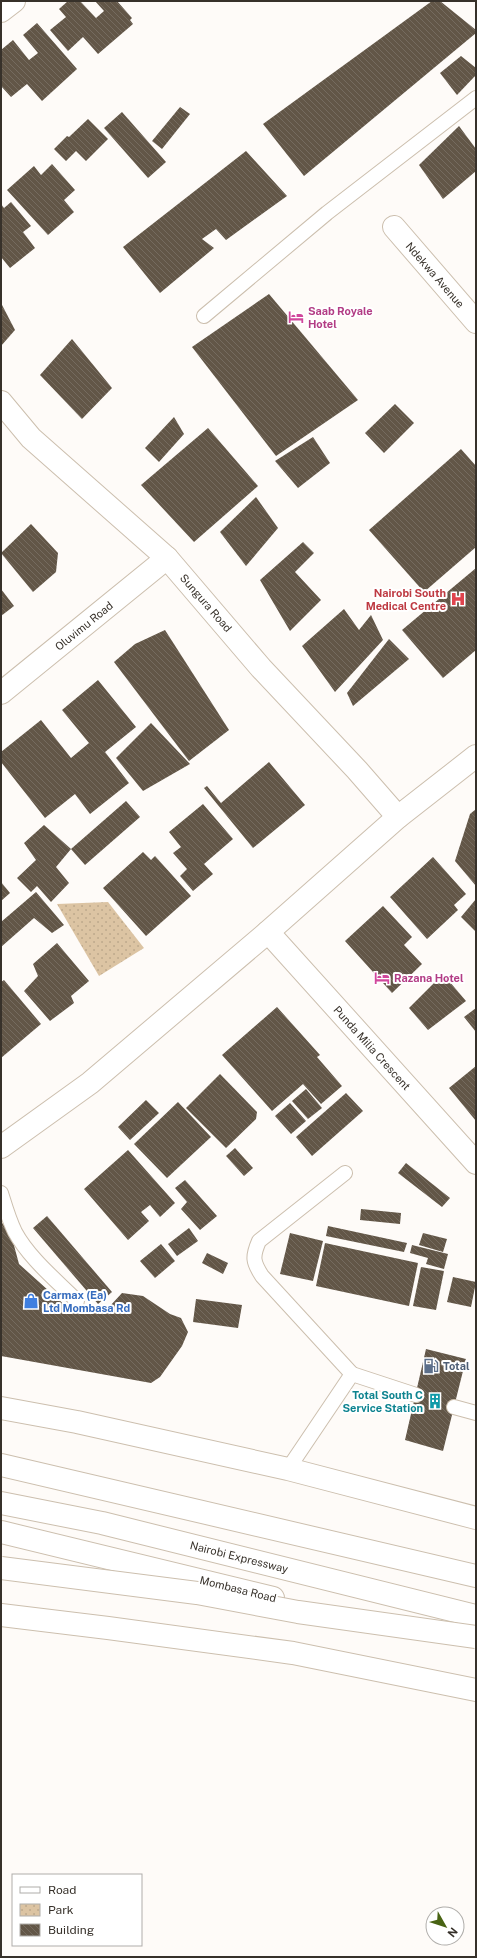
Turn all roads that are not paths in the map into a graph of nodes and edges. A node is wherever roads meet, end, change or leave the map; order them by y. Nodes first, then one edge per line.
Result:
1 (14, 1) edge
2 (1, 11) edge
3 (476, 98) edge
4 (394, 227) dead end
5 (204, 316) dead end
6 (476, 322) edge
7 (1, 402) edge
8 (167, 558) junction
9 (1, 693) edge
10 (476, 756) edge
11 (398, 817) junction
12 (268, 932) junction
13 (1, 1147) edge
14 (476, 1163) edge
15 (345, 1173) dead end
16 (1, 1194) edge
17 (77, 1301) dead end
18 (352, 1374) junction
19 (416, 1394) dead end
20 (454, 1407) dead end
21 (1, 1408) edge
22 (476, 1413) edge
23 (1, 1465) edge
24 (288, 1469) junction
25 (1, 1503) edge
26 (476, 1518) edge
27 (1, 1532) edge
28 (1, 1568) edge
29 (476, 1576) edge
30 (1, 1615) edge
31 (476, 1616) edge
32 (476, 1637) edge
33 (476, 1647) edge
34 (476, 1690) edge

1 - 2 main road
3 - 5 lane
4 - 6 main road, Ndekwa Avenue
7 - 8 main road, Sungura Road
8 - 9 main road, Oluvimu Road
8 - 11 main road, Sungura Road
10 - 11 main road
11 - 12 main road
12 - 13 main road
12 - 14 main road, Punda Milia Crescent
15 - 18 lane
16 - 17 lane
18 - 19 lane
18 - 24 lane
20 - 22 lane
21 - 24 main road
23 - 29 main road
24 - 26 main road
25 - 31 main road, Nairobi Expressway
27 - 33 main road, Mombasa Road
28 - 32 main road, bridge
30 - 34 main road

